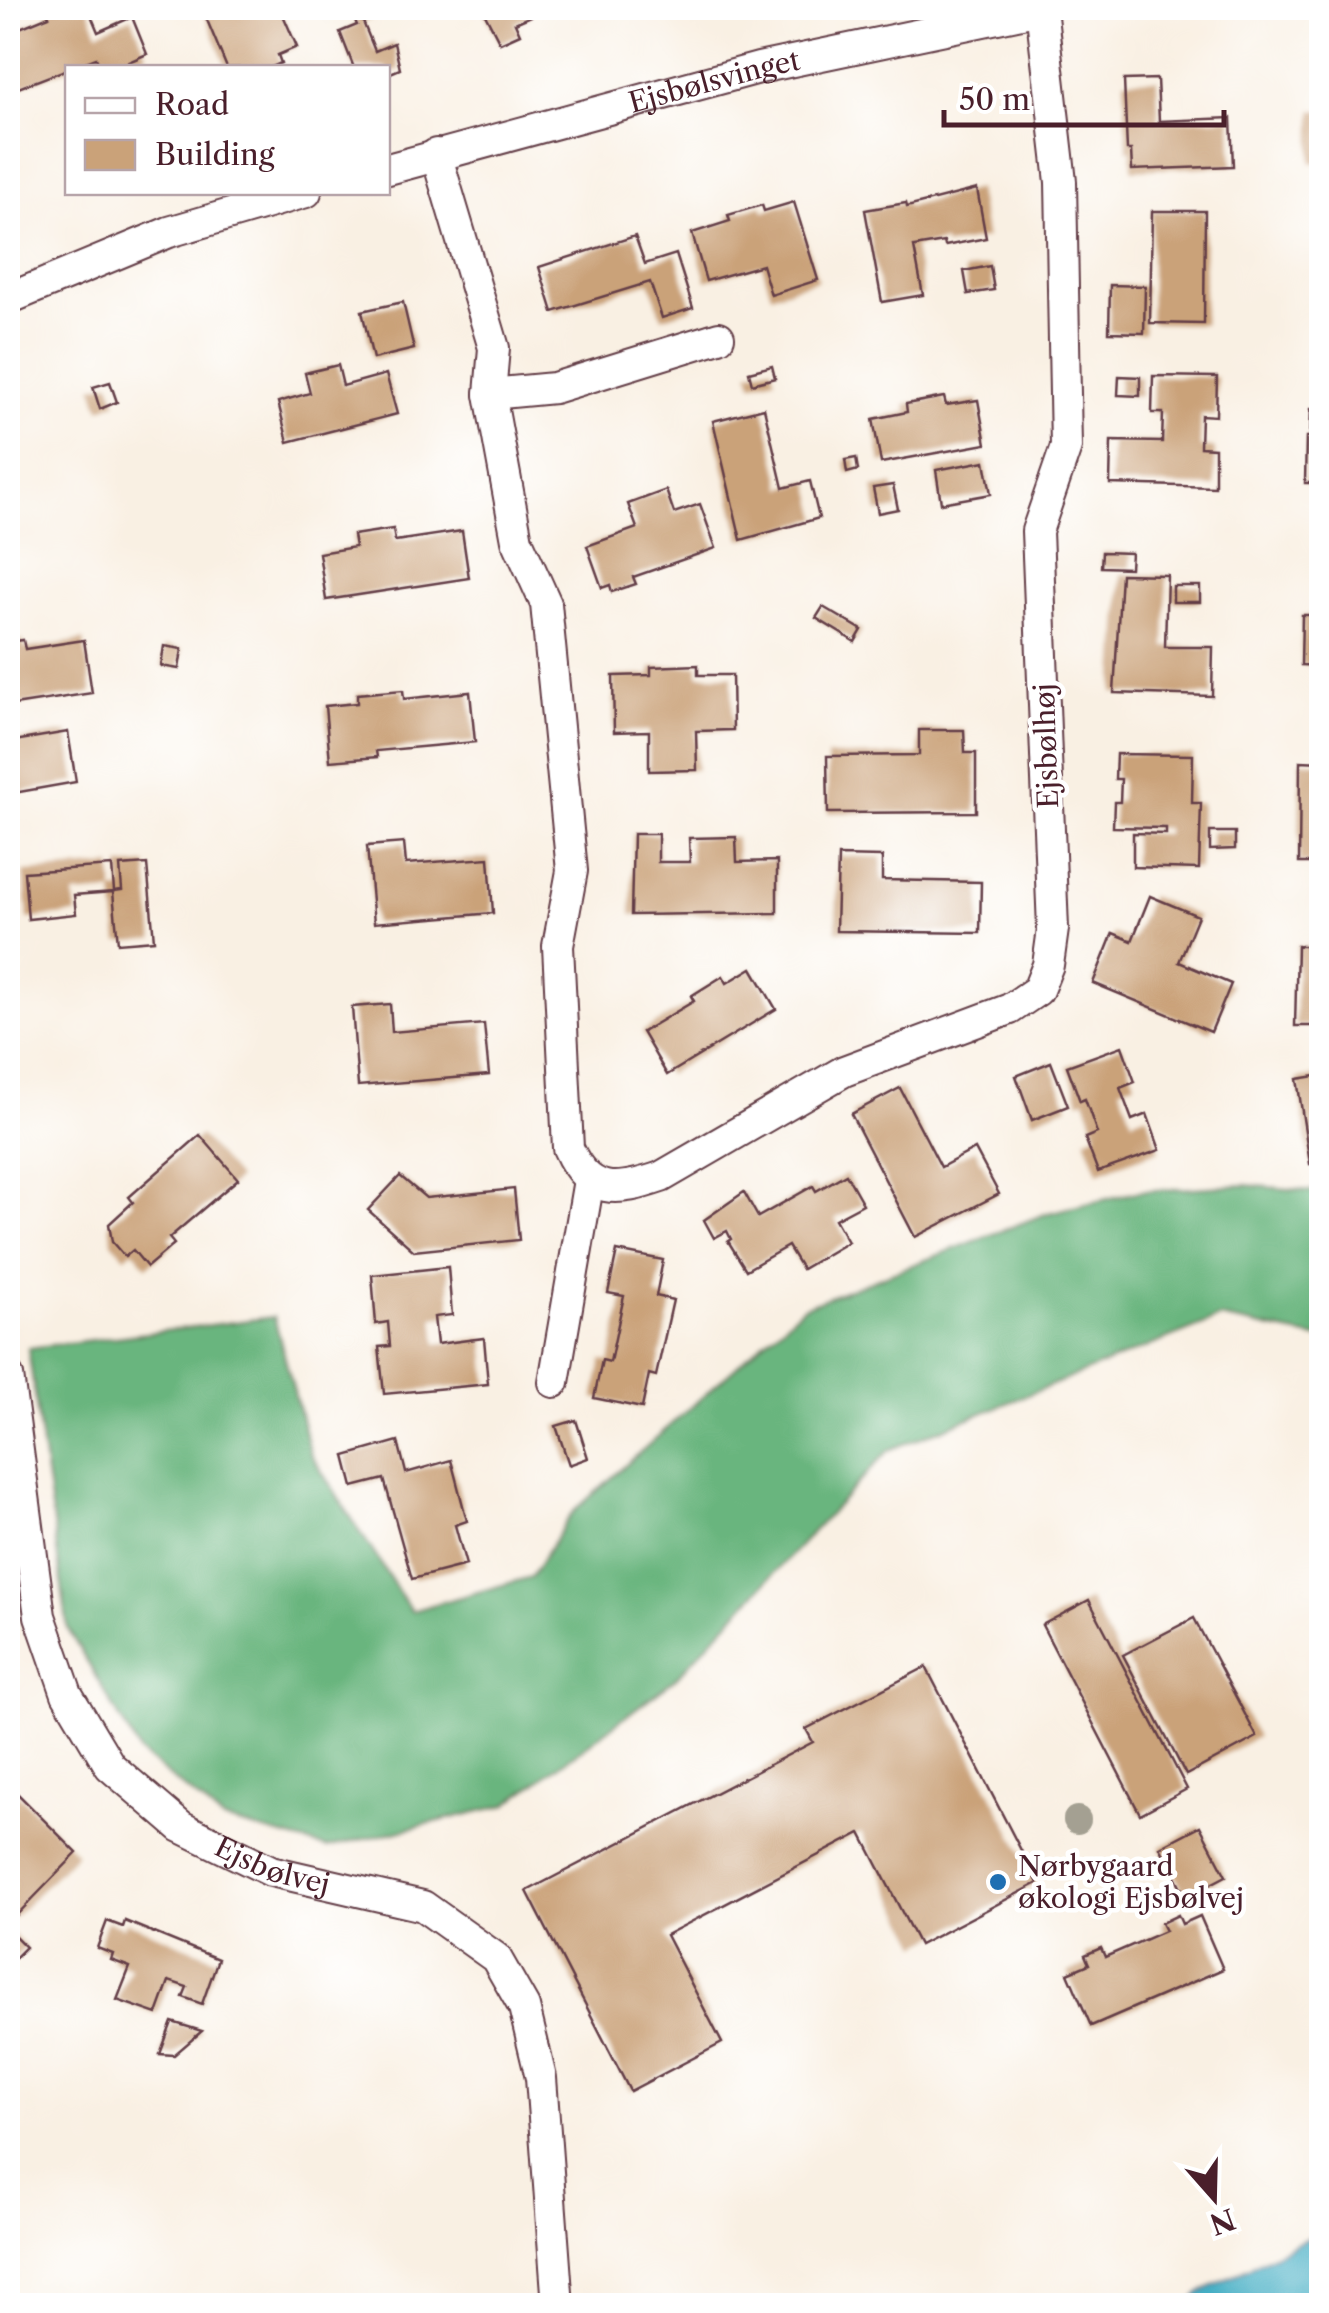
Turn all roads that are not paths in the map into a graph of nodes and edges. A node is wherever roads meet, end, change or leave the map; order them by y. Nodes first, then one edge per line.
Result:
1 (1043, 8) edge
2 (436, 154) junction
3 (390, 168) edge
4 (296, 195) edge
5 (8, 299) edge
6 (720, 337) dead end
7 (490, 394) junction
8 (588, 1180) junction
9 (8, 1376) edge
10 (554, 1382) dead end
11 (558, 2306) edge

1 - 2 street, Ejsbølsvinget
1 - 8 street, Ejsbølhøj
2 - 3 street, Ejsbølsvinget
2 - 7 street
4 - 5 street
6 - 7 street
7 - 8 street
8 - 10 street
9 - 11 street, Ejsbølvej

